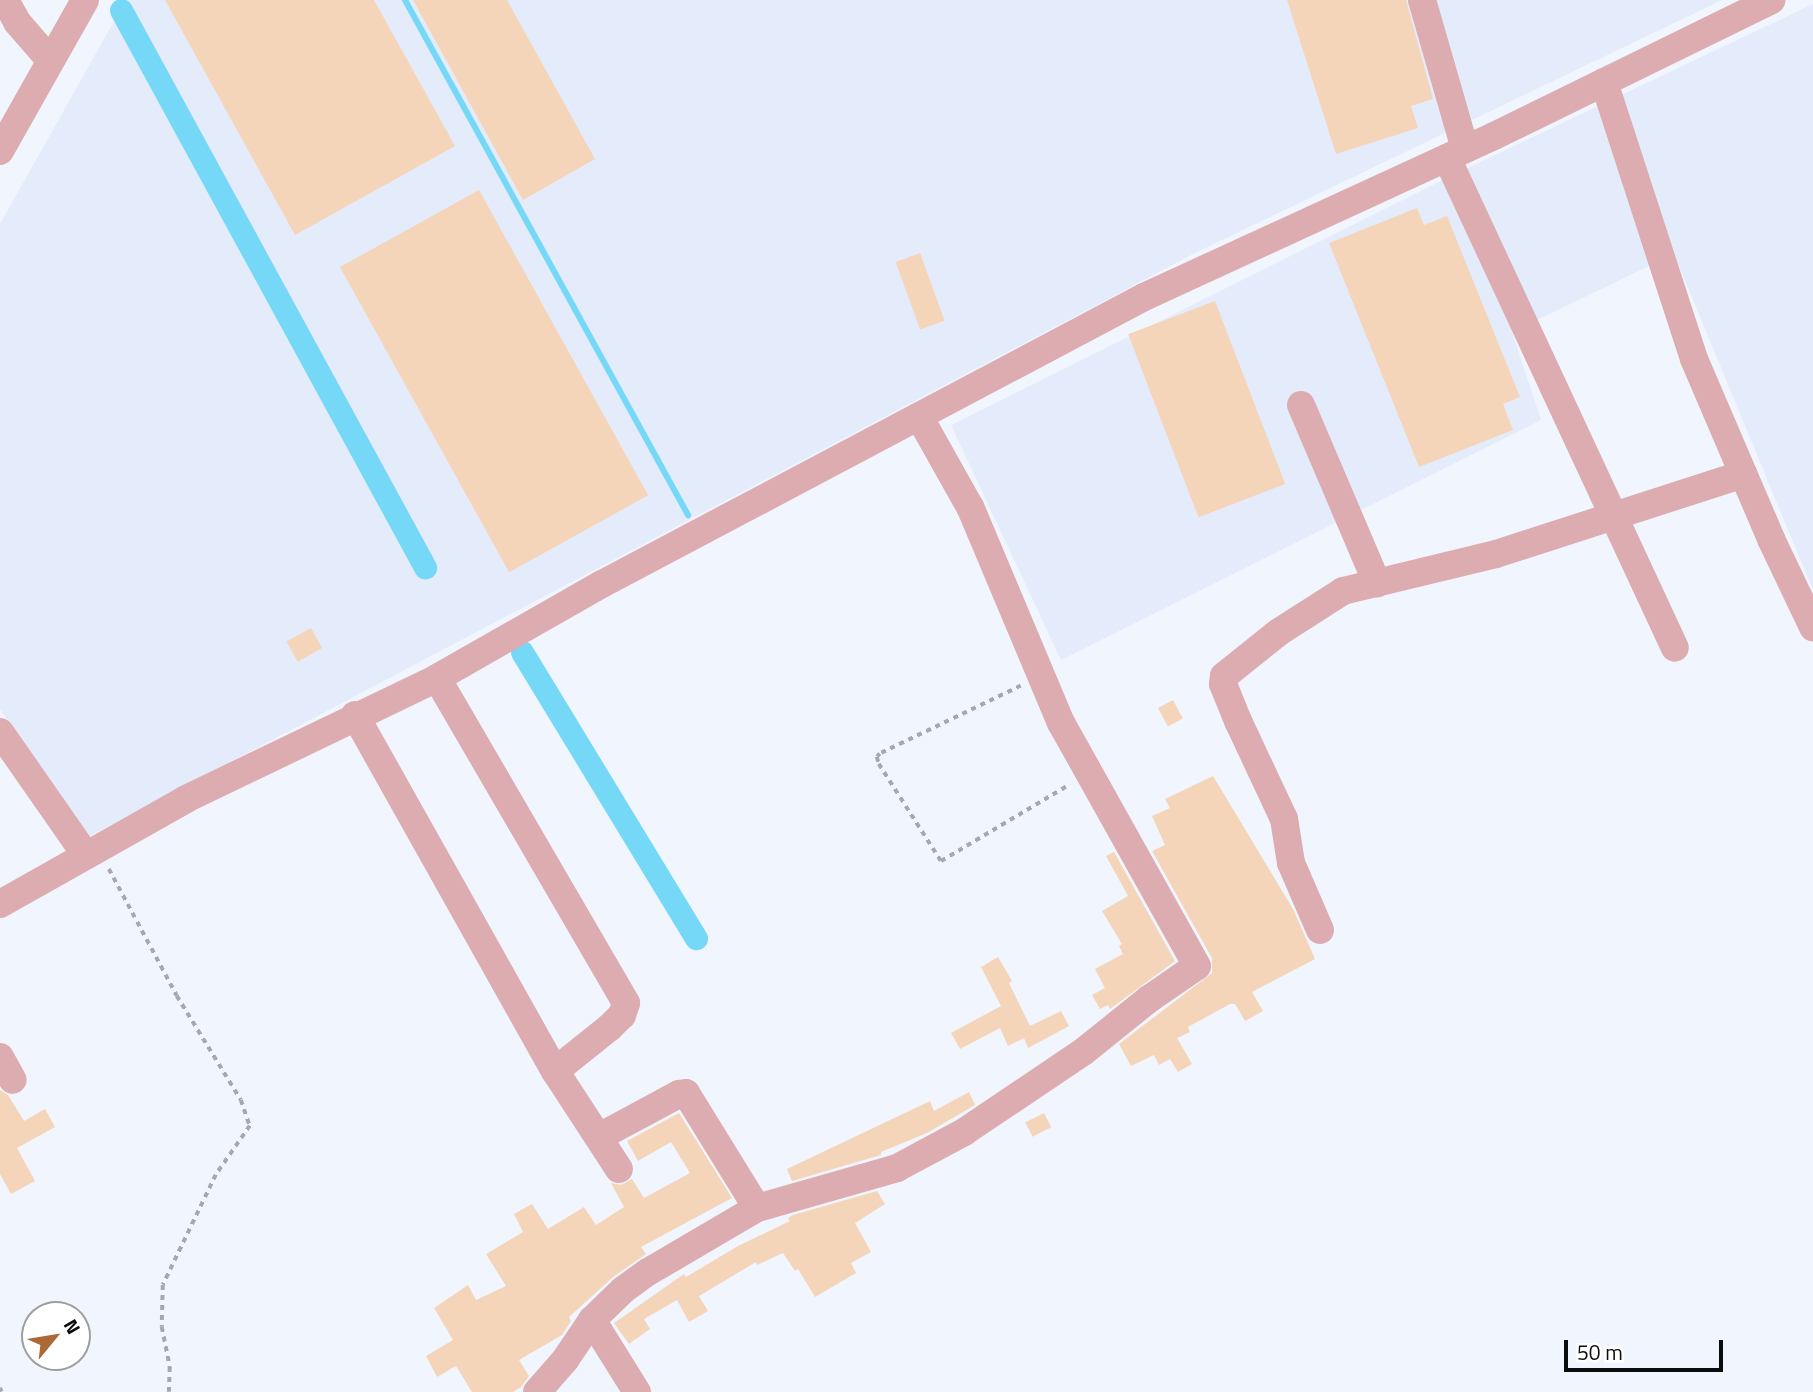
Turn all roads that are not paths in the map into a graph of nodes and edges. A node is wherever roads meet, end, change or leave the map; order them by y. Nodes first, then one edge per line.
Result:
1 (5, 0) edge
2 (85, 0) edge
3 (1422, 0) edge
4 (1772, 0) edge
5 (50, 60) junction
6 (1604, 82) junction
7 (0, 151) edge
8 (1456, 154) junction
9 (1301, 405) dead end
10 (919, 416) junction
11 (1743, 474) junction
12 (1613, 513) junction
13 (1377, 583) junction
14 (1813, 627) edge
15 (1675, 648) dead end
16 (437, 678) junction
17 (355, 715) junction
18 (0, 732) edge
19 (91, 851) junction
20 (0, 904) edge
21 (1320, 930) dead end
22 (555, 1071) junction
23 (599, 1138) junction
24 (620, 1169) dead end
25 (757, 1208) junction
26 (592, 1320) junction
27 (537, 1392) edge
28 (636, 1392) edge

1 - 5 street
2 - 5 street
3 - 8 street
4 - 6 street
5 - 7 street
6 - 8 street
6 - 11 street
8 - 10 street
8 - 12 street
9 - 13 street
10 - 16 street
10 - 25 street
11 - 12 street
11 - 14 street
12 - 13 street
12 - 15 street
13 - 21 street
16 - 17 street
16 - 22 street
17 - 19 street
17 - 22 street
18 - 19 street
19 - 20 street
22 - 23 street
23 - 24 street
23 - 25 street
25 - 26 street
26 - 27 street
26 - 28 street

